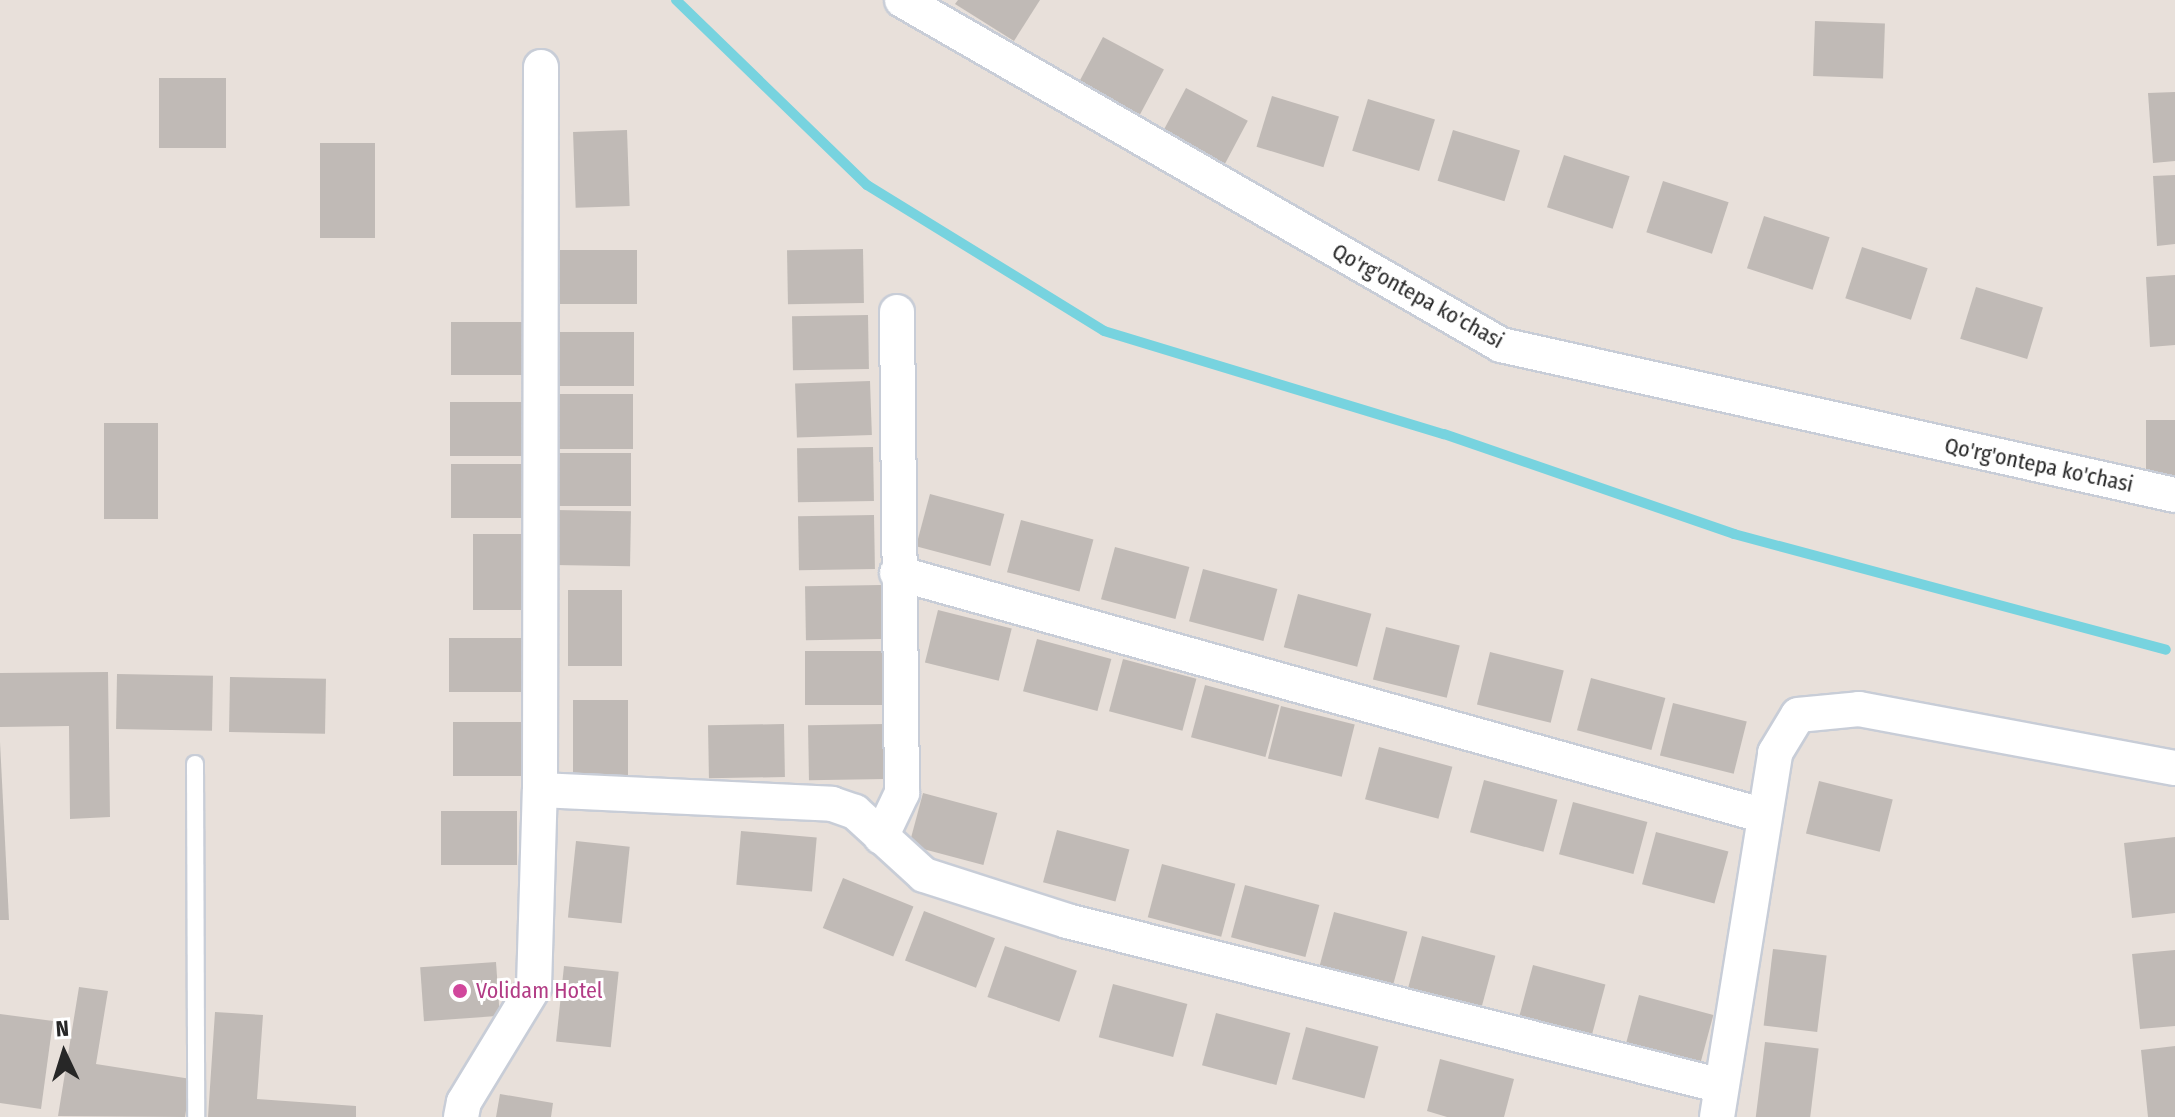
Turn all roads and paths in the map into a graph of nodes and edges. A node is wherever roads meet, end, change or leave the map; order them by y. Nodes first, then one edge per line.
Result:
1 (902, 0) edge
2 (541, 67) dead end
3 (897, 312) dead end
4 (2175, 495) edge
5 (897, 573) junction
6 (195, 764) dead end
7 (2175, 768) edge
8 (540, 790) junction
9 (1765, 816) junction
10 (881, 837) junction
11 (1720, 1102) edge
12 (196, 1117) edge
13 (461, 1117) edge

1 - 4 street, Qo'rg'ontepa ko'chasi
2 - 8 street
3 - 5 street
5 - 9 street
5 - 10 street
6 - 12 lane
7 - 9 street
8 - 10 street
8 - 13 street
9 - 11 street
10 - 11 street

